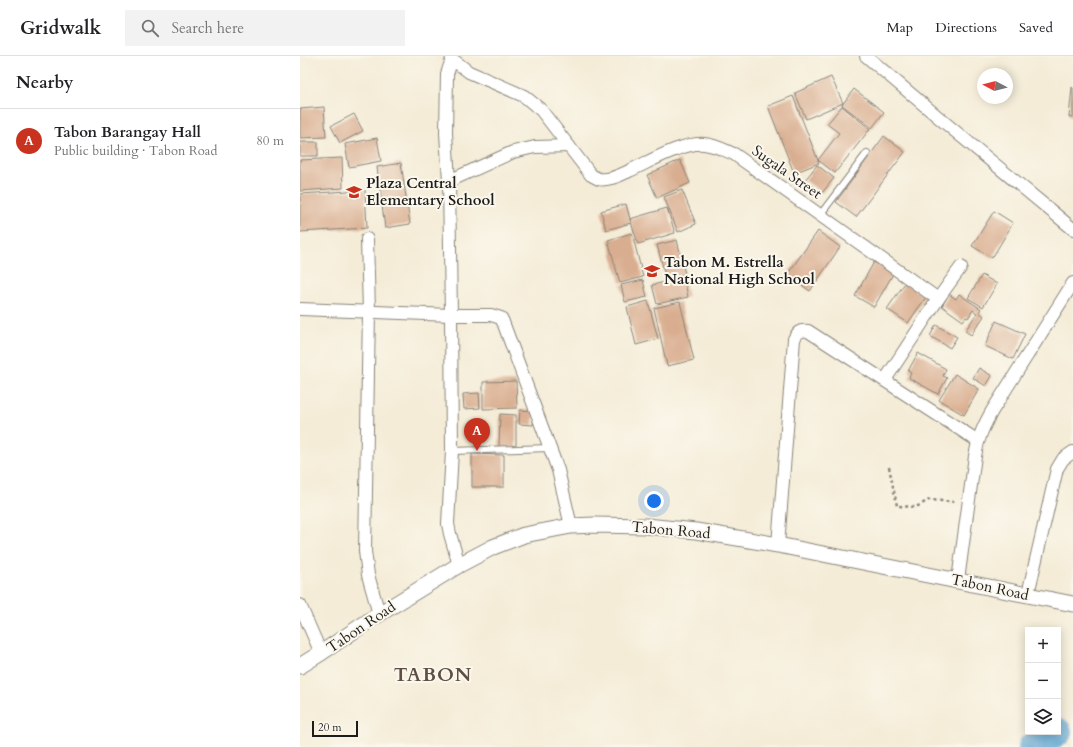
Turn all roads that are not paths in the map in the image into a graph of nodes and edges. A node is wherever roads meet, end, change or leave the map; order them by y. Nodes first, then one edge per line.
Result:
1 (866, 56) edge
2 (450, 58) edge
3 (569, 146) junction
4 (867, 153) dead end
5 (449, 181) junction
6 (820, 215) junction
7 (1073, 229) edge
8 (367, 239) dead end
9 (961, 267) dead end
10 (1073, 283) edge
11 (938, 299) junction
12 (300, 309) edge
13 (369, 311) junction
14 (452, 315) junction
15 (885, 380) junction
16 (978, 441) junction
17 (550, 448) junction
18 (452, 451) junction
19 (1073, 452) edge
20 (571, 526) junction
21 (778, 545) junction
22 (459, 565) junction
23 (958, 580) junction
24 (1028, 594) junction
25 (1073, 604) edge
26 (300, 605) edge
27 (378, 614) junction
28 (321, 653) junction
29 (300, 666) edge

1 - 7 street
2 - 3 street
2 - 5 street
3 - 5 street
3 - 6 street, Sugala Street
4 - 6 lane
5 - 14 street
6 - 11 street, Sugala Street
8 - 13 street
9 - 11 street
10 - 16 street
11 - 15 street
12 - 13 street
13 - 14 street
13 - 27 street
14 - 17 street
14 - 18 street
15 - 16 street
15 - 21 street
16 - 23 street
17 - 18 lane
17 - 20 street
18 - 22 street
19 - 24 street
20 - 21 street, Tabon Road
20 - 22 street, Tabon Road
21 - 23 street, Tabon Road
22 - 27 street, Tabon Road
23 - 24 street, Tabon Road
24 - 25 street, Tabon Road
26 - 28 street
27 - 28 street, Tabon Road
28 - 29 street, Tabon Road

